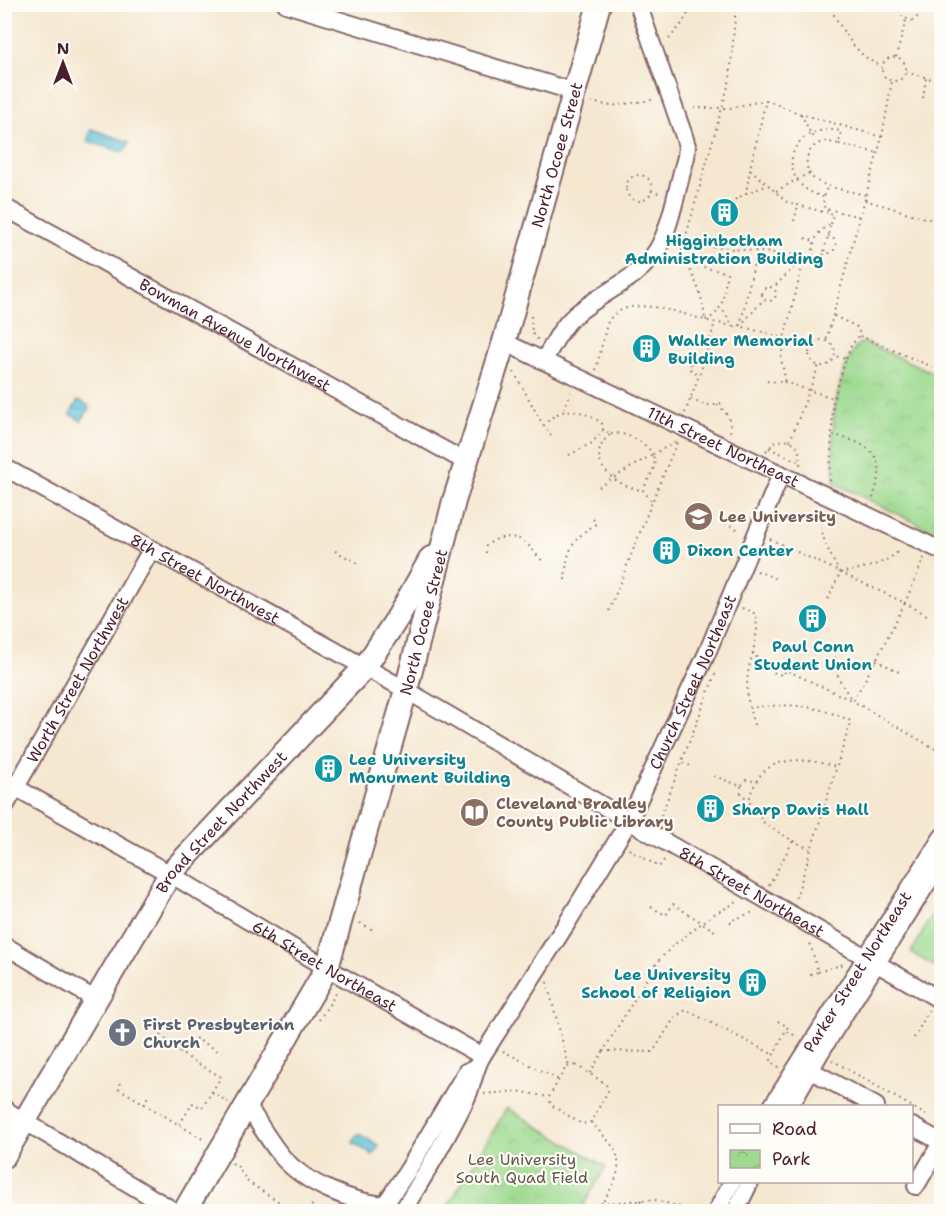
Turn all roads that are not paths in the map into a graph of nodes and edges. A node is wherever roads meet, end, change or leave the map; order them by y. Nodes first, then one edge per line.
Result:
1 (286, 4) edge
2 (599, 4) edge
3 (638, 4) edge
4 (583, 97) junction
5 (4, 207) edge
6 (504, 342) junction
7 (543, 361) junction
8 (466, 462) junction
9 (7, 474) edge
10 (781, 474) junction
11 (454, 501) junction
12 (151, 550) junction
13 (942, 551) edge
14 (365, 667) junction
15 (406, 690) junction
16 (10, 785) edge
17 (4, 808) edge
18 (629, 821) junction
19 (942, 837) edge
20 (942, 860) edge
21 (170, 874) junction
22 (4, 945) edge
23 (865, 961) junction
24 (336, 973) junction
25 (96, 1000) junction
26 (936, 1004) edge
27 (815, 1049) junction
28 (479, 1062) junction
29 (810, 1070) junction
30 (238, 1104) junction
31 (773, 1105) edge
32 (791, 1105) edge
33 (872, 1105) edge
34 (4, 1109) edge
35 (25, 1121) junction
36 (913, 1127) edge
37 (941, 1141) edge
38 (4, 1156) edge
39 (731, 1183) edge
40 (750, 1183) edge
41 (916, 1186) dead end
42 (382, 1208) edge
43 (741, 1209) edge
44 (176, 1212) edge
45 (184, 1212) edge
46 (402, 1212) edge
47 (716, 1212) edge

1 - 4 street
2 - 4 main road, North Ocoee Street
3 - 7 street
4 - 6 main road, North Ocoee Street
5 - 8 street, Bowman Avenue Northwest
6 - 7 street, 11th Street Northeast
6 - 8 main road, North Ocoee Street
7 - 10 street, 11th Street Northeast
8 - 11 main road, North Ocoee Street
9 - 12 street, 8th Street Northwest
10 - 13 street, 11th Street Northeast
10 - 18 street, Church Street Northeast
11 - 14 main road, Broad Street Northwest
11 - 15 main road, North Ocoee Street
12 - 14 street, 8th Street Northwest
12 - 16 street, Worth Street Northwest
14 - 15 street, 8th Street Northwest
14 - 21 main road, Broad Street Northwest
15 - 18 street, 8th Street Northeast
15 - 24 main road, North Ocoee Street
16 - 17 street, Worth Street Northwest
16 - 21 street, 6th Street Northeast
18 - 23 street, 8th Street Northeast
18 - 28 street, Church Street Northeast
19 - 23 street, Parker Street Northeast
20 - 23 street, Parker Street Northeast
21 - 24 street, 6th Street Northeast
21 - 25 main road, Broad Street Northwest
22 - 25 street
23 - 26 street, 8th Street Northeast
23 - 27 street, Parker Street Northeast
23 - 27 street, Parker Street Northeast
24 - 28 street, 6th Street Northeast
24 - 30 main road, North Ocoee Street
25 - 35 main road, Broad Street Northwest
27 - 29 street
27 - 31 street, Parker Street Northeast
28 - 42 street, Church Street Northeast
28 - 46 street, Church Street Northeast
29 - 32 street
29 - 33 street
30 - 42 street
30 - 45 main road, North Ocoee Street
34 - 35 street
35 - 38 main road, Broad Street Northwest
35 - 44 street
36 - 37 street
37 - 41 street
39 - 47 street
40 - 43 street

